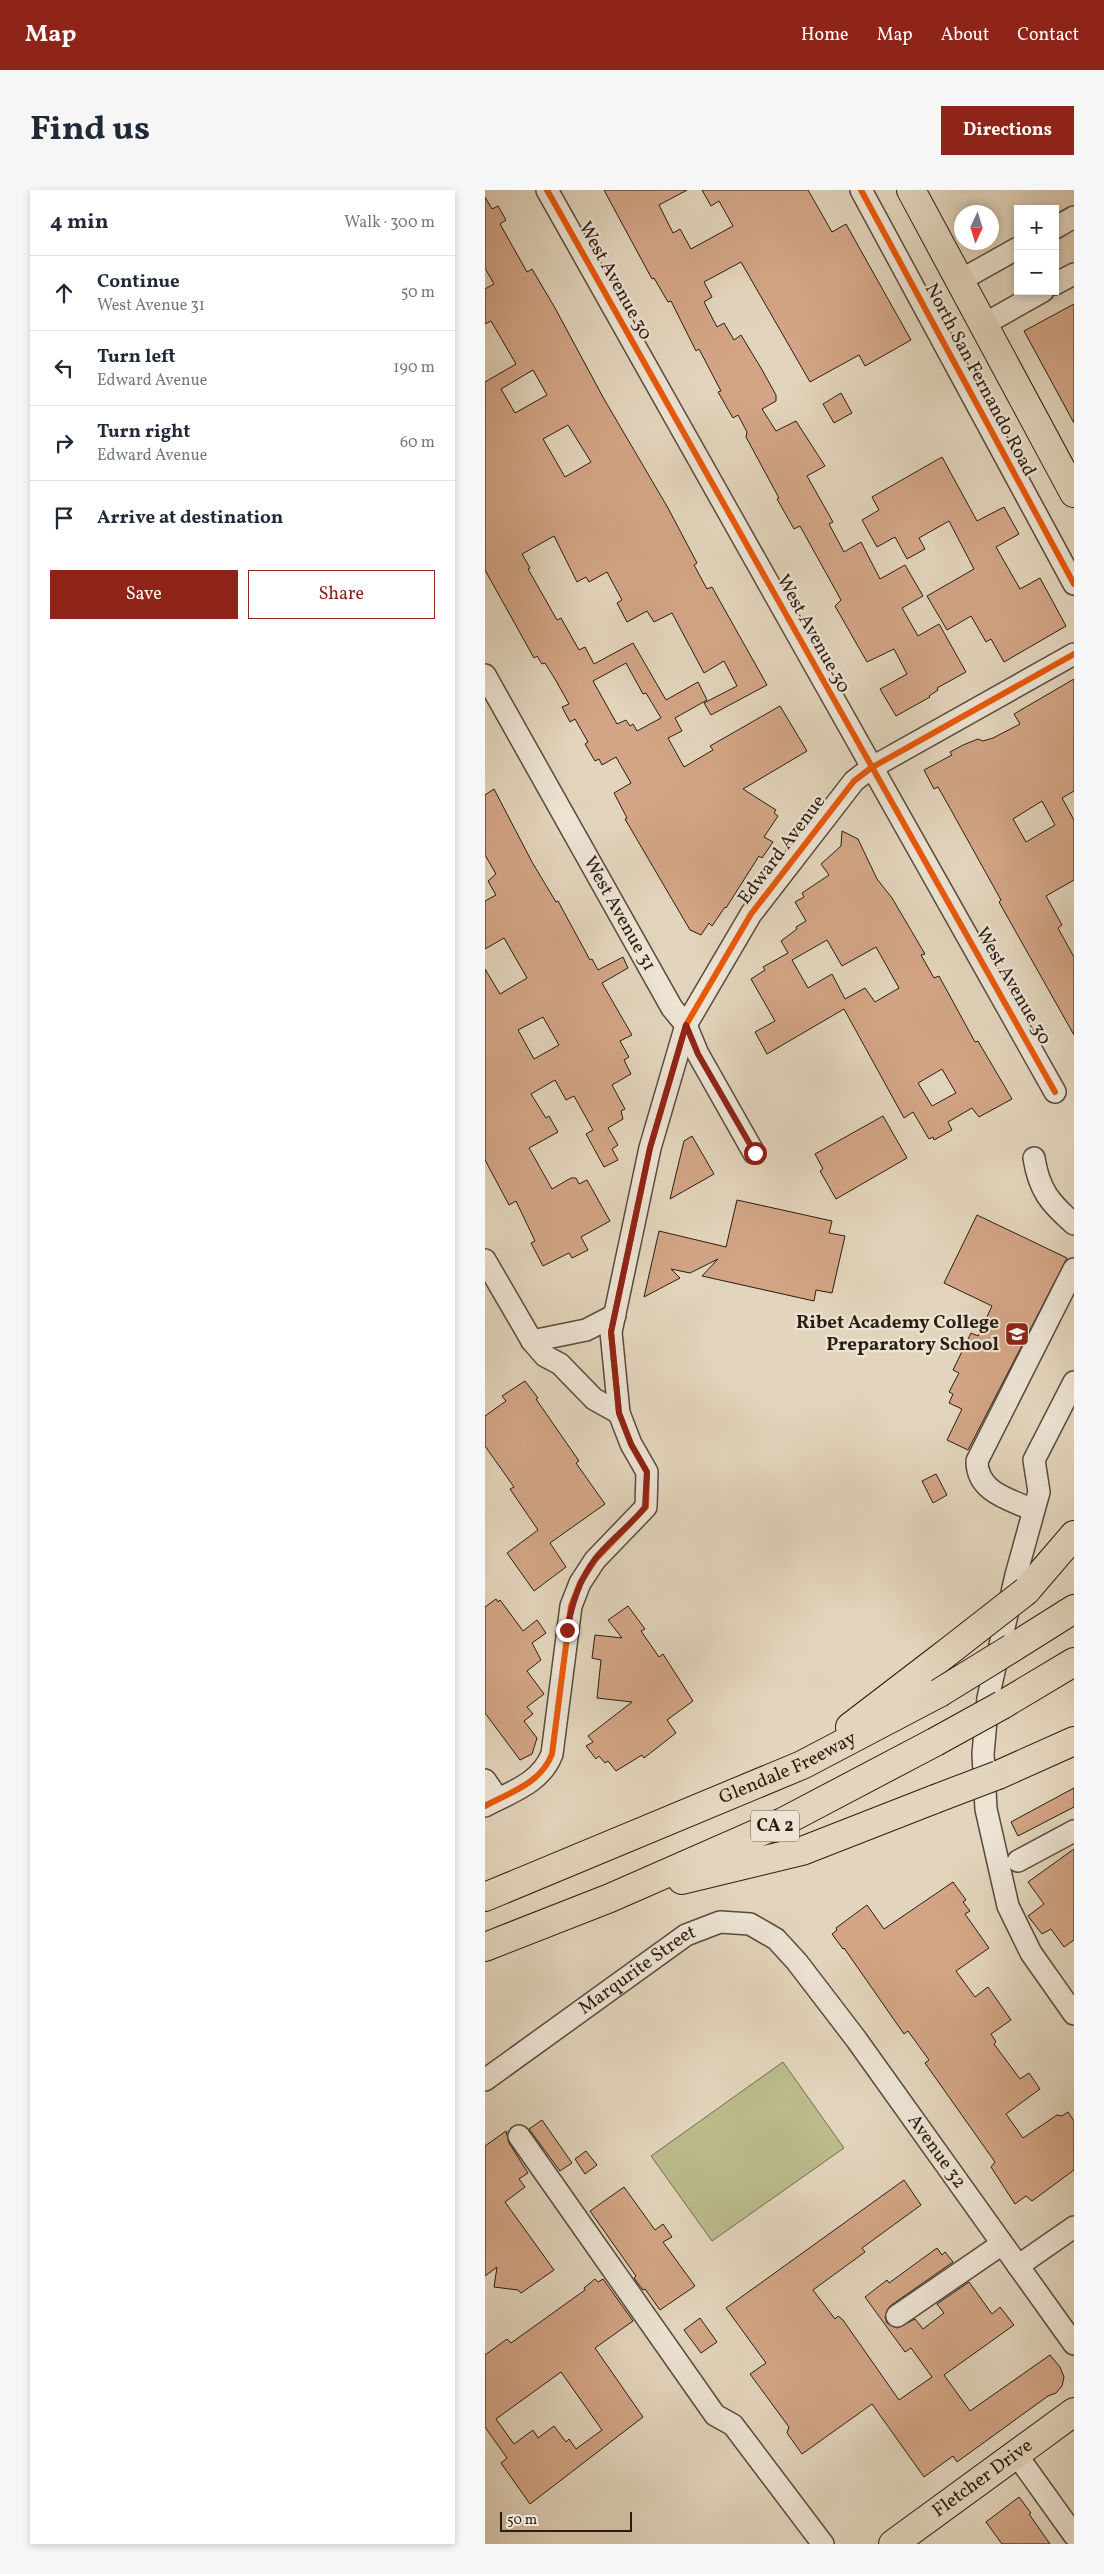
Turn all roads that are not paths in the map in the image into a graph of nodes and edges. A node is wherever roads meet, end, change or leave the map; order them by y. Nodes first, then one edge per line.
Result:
1 (547, 190) edge
2 (861, 190) edge
3 (911, 190) edge
4 (1074, 217) edge
5 (1059, 226) edge
6 (1014, 250) edge
7 (1074, 274) edge
8 (959, 281) junction
9 (1059, 282) edge
10 (1036, 295) edge
11 (983, 325) junction
12 (1074, 493) edge
13 (1074, 584) edge
14 (1074, 654) edge
15 (485, 675) edge
16 (871, 768) junction
17 (686, 1025) junction
18 (1055, 1092) dead end
19 (755, 1153) dead end
20 (1034, 1158) dead end
21 (1074, 1224) edge
22 (485, 1260) edge
23 (1074, 1269) edge
24 (615, 1315) junction
25 (532, 1341) junction
26 (1074, 1382) edge
27 (619, 1413) junction
28 (1033, 1510) junction
29 (1074, 1535) edge
30 (1074, 1609) edge
31 (1074, 1662) edge
32 (1074, 1741) edge
33 (802, 1764) junction
34 (485, 1780) edge
35 (492, 1802) edge
36 (1074, 1831) edge
37 (1018, 1861) dead end
38 (485, 1897) edge
39 (610, 1898) junction
40 (485, 1947) edge
41 (797, 1962) joint
42 (1074, 2014) edge
43 (485, 2080) edge
44 (519, 2136) dead end
45 (1074, 2227) edge
46 (1002, 2244) junction
47 (1018, 2266) junction
48 (897, 2316) dead end
49 (1074, 2344) edge
50 (1074, 2412) edge
51 (1016, 2454) junction
52 (1074, 2535) edge
53 (823, 2544) edge
54 (893, 2544) edge

1 - 16 street, West Avenue 30
2 - 13 street, North San Fernando Road
3 - 8 main road, North San Fernando Road
4 - 5 street
6 - 8 street
7 - 9 street
8 - 11 main road, North San Fernando Road
10 - 11 street
11 - 12 main road, North San Fernando Road
14 - 16 street, Edward Avenue
15 - 17 street, West Avenue 31
16 - 17 street, Edward Avenue
16 - 18 street, West Avenue 30
17 - 19 street, West Avenue 31
17 - 24 street, Edward Avenue
20 - 21 street
22 - 25 street
23 - 28 street
24 - 25 street
24 - 27 street, Edward Avenue
25 - 27 street
26 - 28 street
27 - 35 street, Edward Avenue
28 - 42 street
29 - 33 main road, bridge
30 - 33 main road, Glendale Freeway / CA 2, bridge
31 - 39 main road, CA 2, bridge
32 - 39 main road, bridge
33 - 38 main road, Glendale Freeway / CA 2
34 - 35 street
36 - 37 street
39 - 40 main road, CA 2
41 - 43 street, Marqurite Street
41 - 46 street, Avenue 32
44 - 53 street
45 - 47 street
46 - 47 street, Avenue 32
46 - 48 street
47 - 49 street, Avenue 32
50 - 51 main road, Fletcher Drive
51 - 52 street
51 - 54 main road, Fletcher Drive

